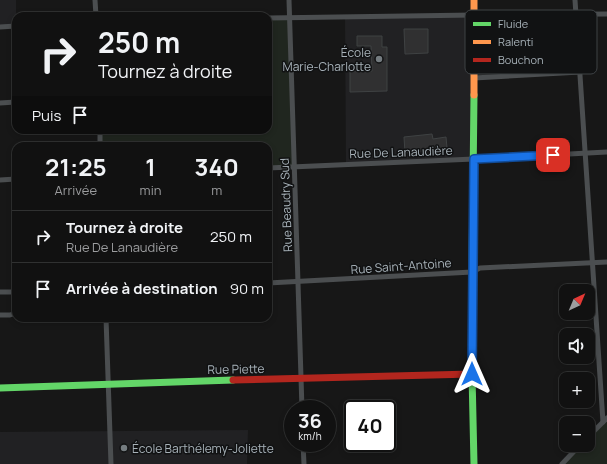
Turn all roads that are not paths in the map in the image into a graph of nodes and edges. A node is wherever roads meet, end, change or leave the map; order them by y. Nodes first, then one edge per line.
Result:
1 (95, 0) edge
2 (289, 0) edge
3 (575, 0) edge
4 (576, 10) edge
5 (96, 12) edge
6 (465, 15) edge
7 (272, 18) edge
8 (290, 18) junction
9 (12, 26) edge
10 (0, 27) edge
11 (474, 74) edge
12 (545, 74) edge
13 (580, 74) edge
14 (474, 78) junction
15 (12, 102) edge
16 (0, 103) edge
17 (607, 152) edge
18 (585, 153) junction
19 (474, 159) junction
20 (294, 166) junction
21 (272, 168) edge
22 (12, 179) edge
23 (0, 180) edge
24 (607, 262) edge
25 (592, 263) junction
26 (472, 272) junction
27 (298, 282) junction
28 (272, 283) edge
29 (0, 292) edge
30 (12, 292) edge
31 (12, 314) edge
32 (0, 315) edge
33 (106, 322) edge
34 (472, 374) junction
35 (301, 378) junction
36 (109, 384) junction
37 (0, 388) edge
38 (302, 400) edge
39 (607, 418) edge
40 (603, 422) junction
41 (595, 430) edge
42 (303, 452) edge
43 (573, 452) edge
44 (111, 464) edge
45 (304, 464) edge
46 (474, 464) edge
47 (562, 464) edge

1 - 5 street
2 - 8 street, Rue Beaudry Sud
3 - 4 street
6 - 8 street
7 - 8 street
8 - 20 street, Rue Beaudry Sud
9 - 10 street
11 - 14 street
12 - 14 street
13 - 18 street
14 - 19 street
15 - 16 street
17 - 18 street, Rue De Lanaudière
18 - 19 street, Rue De Lanaudière
18 - 25 street
19 - 20 street, Rue De Lanaudière
19 - 26 street
20 - 21 street, Rue De Lanaudière
20 - 27 street, Rue Beaudry Sud
22 - 23 street
24 - 25 street, Rue Saint-Antoine
25 - 26 street, Rue Saint-Antoine
25 - 40 street
26 - 27 street, Rue Saint-Antoine
26 - 34 street
27 - 28 street, Rue Saint-Antoine
27 - 35 street, Rue Beaudry Sud
29 - 30 street
31 - 32 street
33 - 36 street
34 - 35 street, Rue Piette
34 - 46 street
35 - 36 street, Rue Piette
35 - 38 street, Rue Beaudry Sud
36 - 37 street, Rue Piette
36 - 44 street
39 - 40 street
40 - 41 street
42 - 45 street
43 - 47 street

